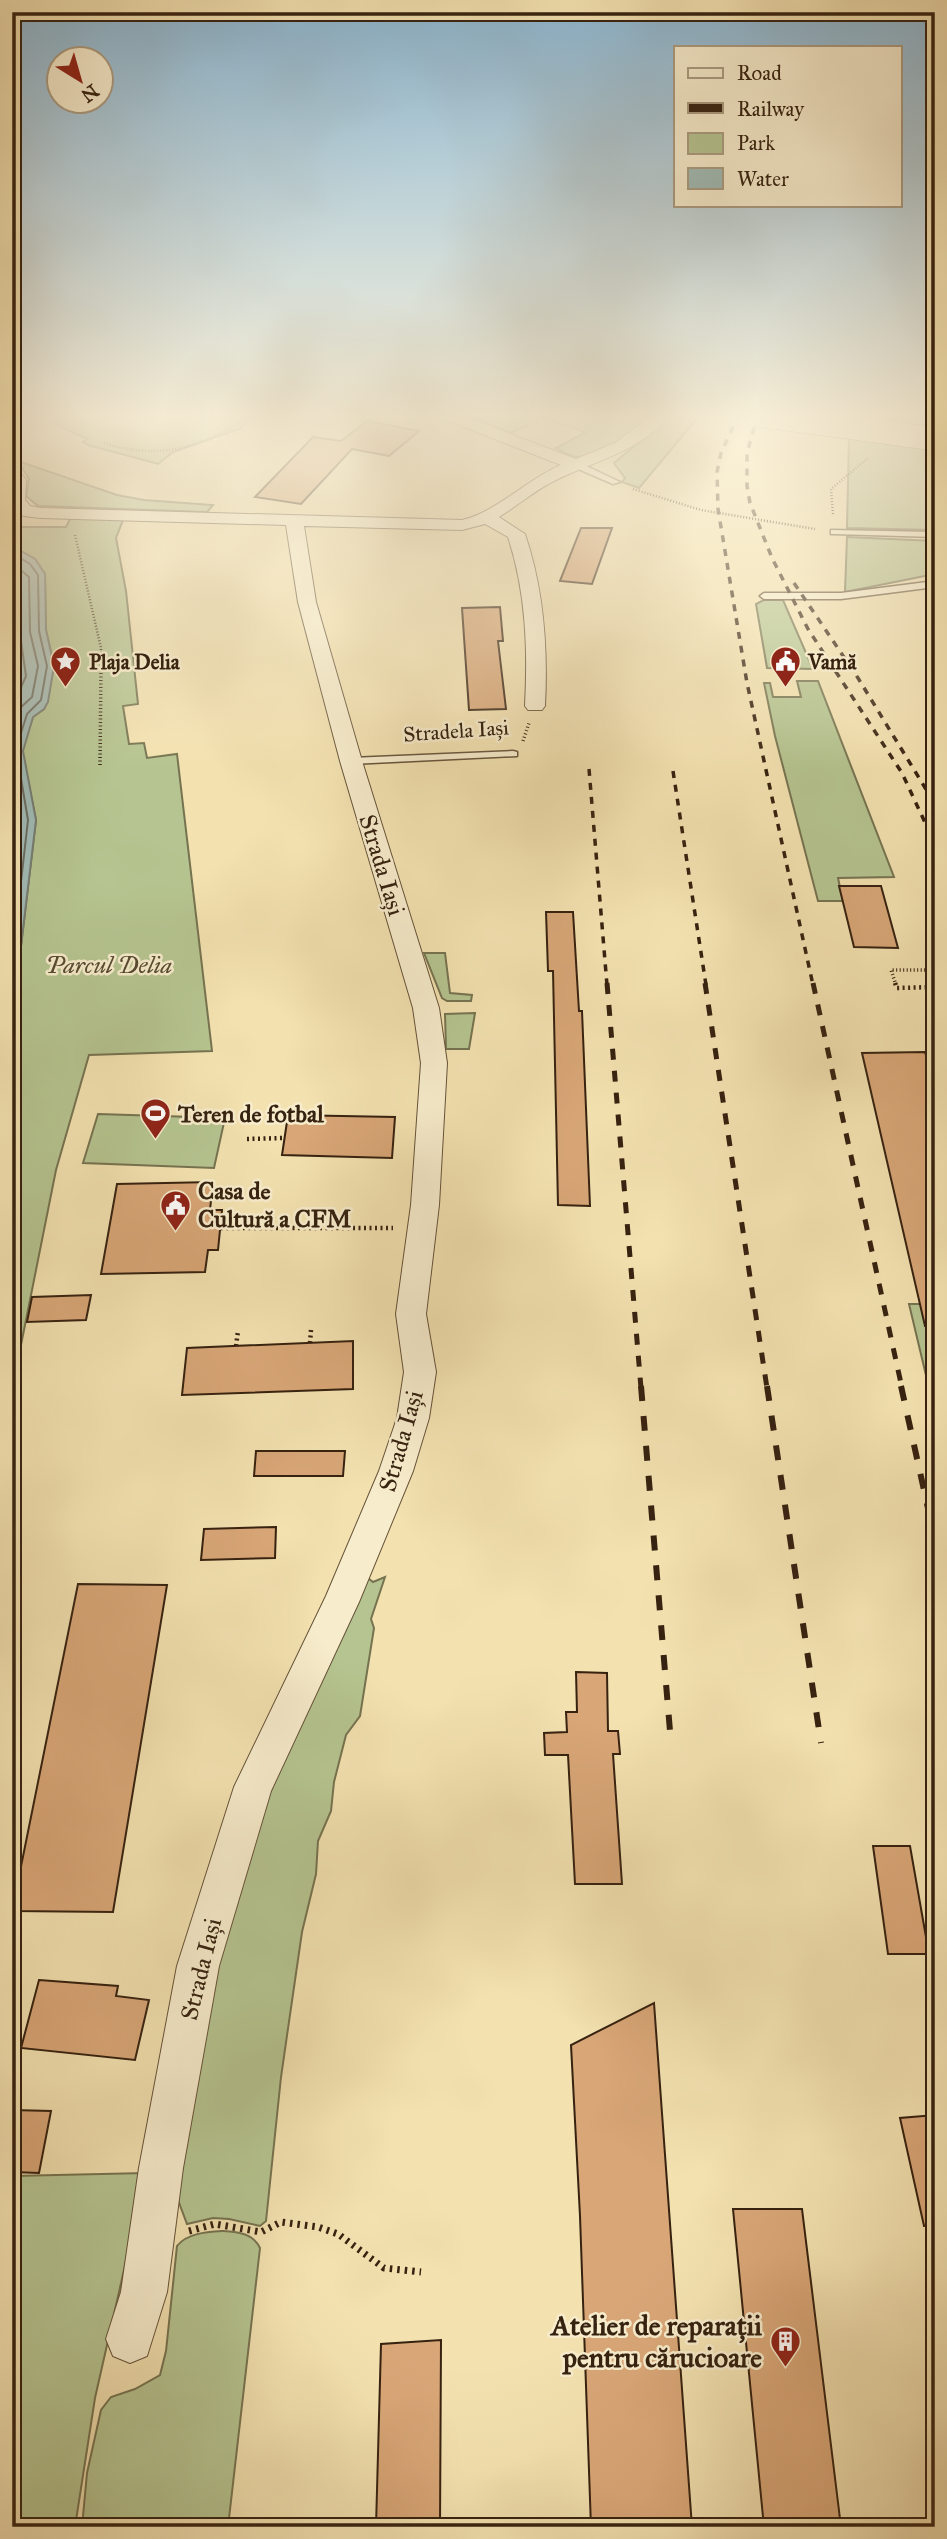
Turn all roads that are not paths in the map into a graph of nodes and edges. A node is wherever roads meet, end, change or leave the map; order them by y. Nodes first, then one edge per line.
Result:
1 (296, 532) edge
2 (513, 532) edge
3 (846, 532) edge
4 (935, 536) edge
5 (935, 584) edge
6 (764, 596) dead end
7 (535, 706) road end
8 (513, 754) road end
9 (351, 761) junction
10 (130, 2339) dead end

1 - 9 street, Strada Iași
2 - 7 street, Stradela Iași
3 - 4 lane
5 - 6 lane
8 - 9 lane, Stradela Iași
9 - 10 street, Strada Iași

